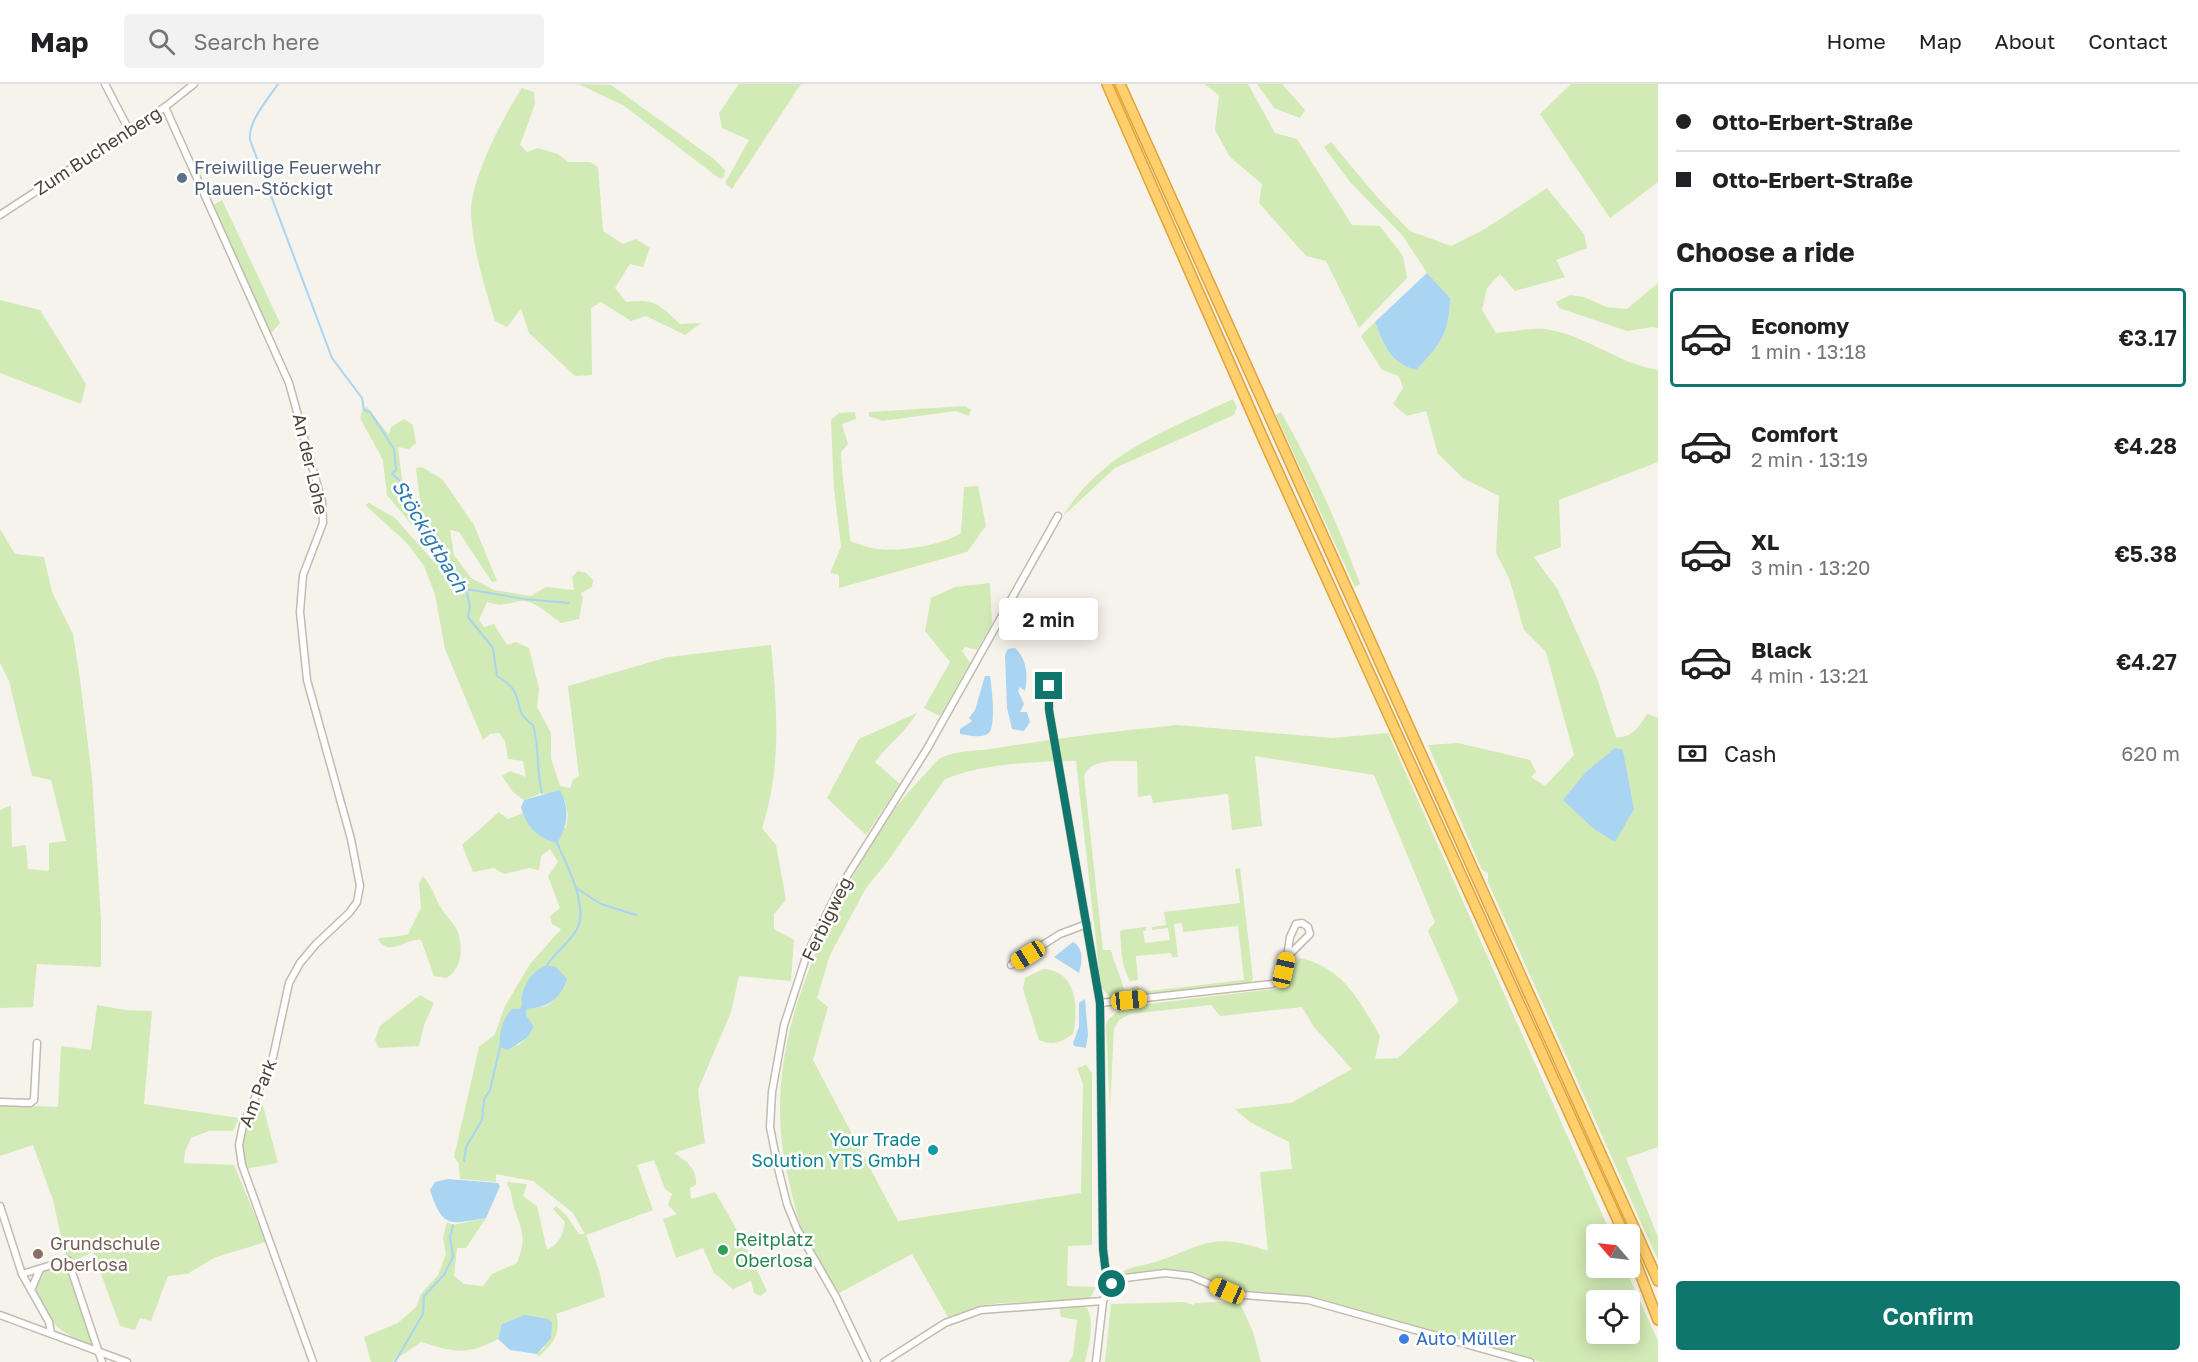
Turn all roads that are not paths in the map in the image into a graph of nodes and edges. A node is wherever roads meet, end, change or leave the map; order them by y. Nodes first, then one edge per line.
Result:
1 (105, 84) edge
2 (194, 84) edge
3 (1107, 84) edge
4 (1119, 84) edge
5 (165, 107) junction
6 (129, 130) junction
7 (0, 215) edge
8 (1058, 516) dead end
9 (1049, 686) dead end
10 (351, 839) joint
11 (1087, 924) junction
12 (1287, 957) junction
13 (1011, 965) dead end
14 (1100, 1003) junction
15 (37, 1043) dead end
16 (0, 1102) edge
17 (0, 1206) edge
18 (1619, 1224) edge
19 (40, 1269) junction
20 (1640, 1273) edge
21 (22, 1274) junction
22 (1658, 1281) edge
23 (1112, 1284) junction
24 (31, 1295) junction
25 (1103, 1301) junction
26 (0, 1315) edge
27 (1658, 1320) edge
28 (51, 1333) junction
29 (100, 1352) junction
30 (863, 1354) junction
31 (102, 1362) edge
32 (127, 1362) edge
33 (313, 1362) edge
34 (860, 1362) edge
35 (867, 1362) edge
36 (884, 1362) edge
37 (1096, 1362) edge
38 (1530, 1362) edge

1 - 6 street
2 - 5 street, Zum Buchenberg
3 - 18 highway
4 - 22 highway
5 - 6 street, Zum Buchenberg
5 - 10 street, An der Lohe
6 - 7 street, Zum Buchenberg
8 - 30 street, Ferbigweg
9 - 11 street
10 - 33 street, Am Park
11 - 13 street
11 - 14 street
12 - 12 street
12 - 14 street
14 - 23 street
15 - 16 street
17 - 21 street
19 - 21 street
19 - 24 street
19 - 29 street
20 - 27 highway
21 - 24 street
23 - 25 street
23 - 38 street
24 - 28 street
25 - 36 street
25 - 37 street
26 - 28 street
28 - 29 street
29 - 31 street
29 - 32 street
30 - 34 street
30 - 35 street, Ferbigweg

